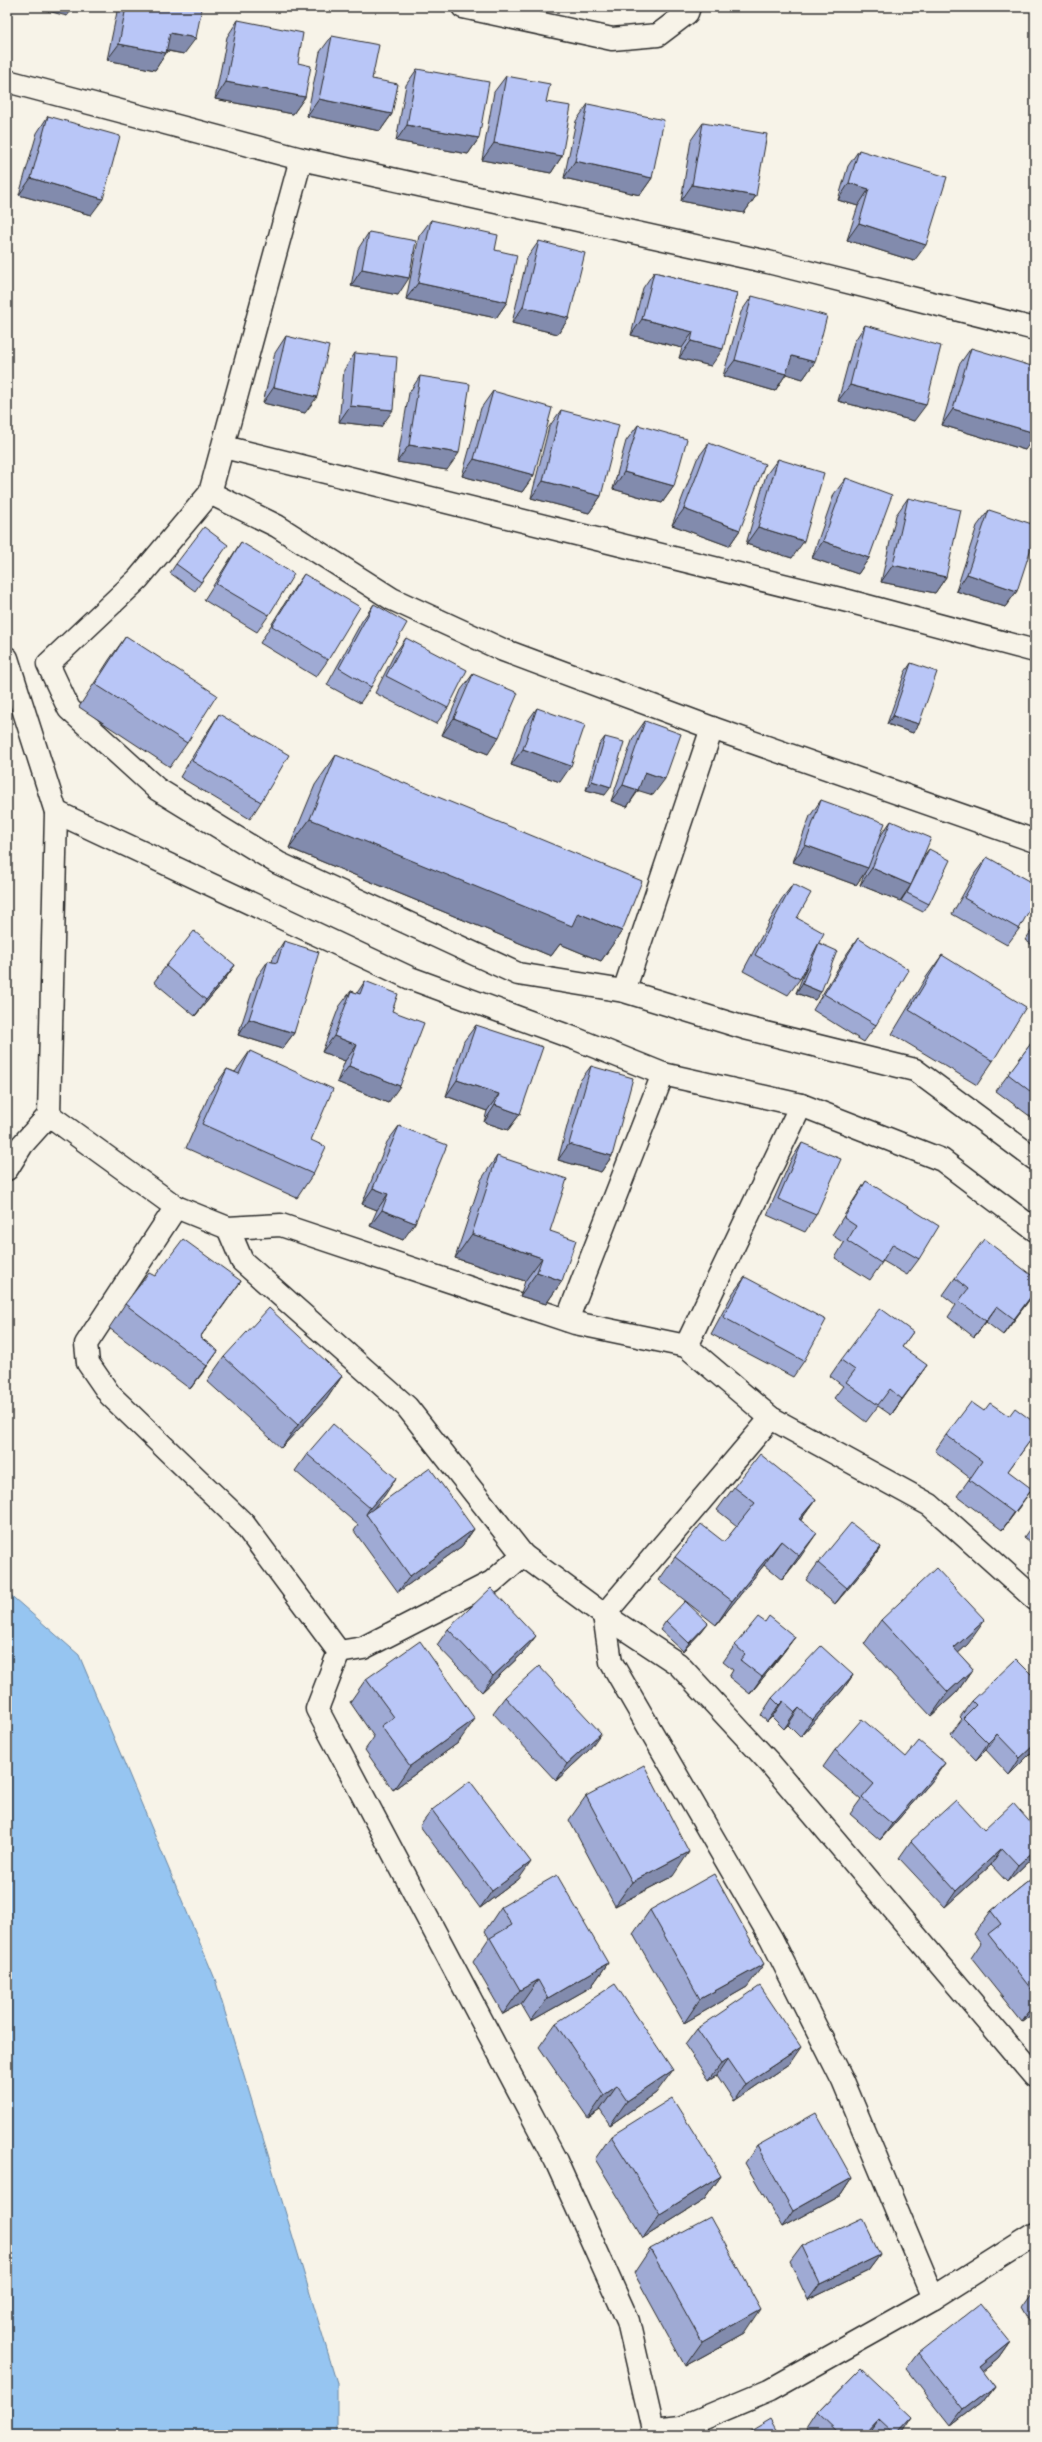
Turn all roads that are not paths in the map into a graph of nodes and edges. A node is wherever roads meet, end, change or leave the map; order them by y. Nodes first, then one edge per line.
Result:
1 (463, 7) edge
2 (689, 7) edge
3 (7, 81) edge
4 (301, 159) junction
5 (1035, 329) edge
6 (224, 447) junction
7 (210, 493) junction
8 (1035, 651) edge
9 (7, 658) edge
10 (712, 728) junction
11 (56, 812) junction
12 (1035, 840) edge
13 (624, 991) junction
14 (663, 1074) junction
15 (801, 1105) junction
16 (49, 1115) junction
17 (1035, 1159) edge
18 (7, 1169) edge
19 (176, 1207) junction
20 (228, 1228) junction
21 (1035, 1230) edge
22 (567, 1320) junction
23 (686, 1346) junction
24 (772, 1418) junction
25 (523, 1556) junction
26 (1035, 1600) edge
27 (604, 1615) junction
28 (339, 1652) junction
29 (1035, 2077) edge
30 (1035, 2234) edge
31 (934, 2298) junction
32 (651, 2432) edge

1 - 2 street
3 - 4 street
4 - 5 street
4 - 6 street
6 - 7 street
6 - 8 street
7 - 10 street
7 - 13 street
9 - 11 street
10 - 12 street
10 - 13 street
11 - 14 street
11 - 16 street
13 - 17 street
14 - 15 street
14 - 22 street
15 - 21 street
15 - 23 street
16 - 18 street
16 - 19 street
19 - 20 street
19 - 28 street
20 - 22 street
20 - 25 street
22 - 23 street
23 - 24 street
24 - 26 street
24 - 27 street
25 - 27 street
25 - 28 street
27 - 29 street
27 - 31 street
28 - 32 street
30 - 31 street
31 - 32 street

